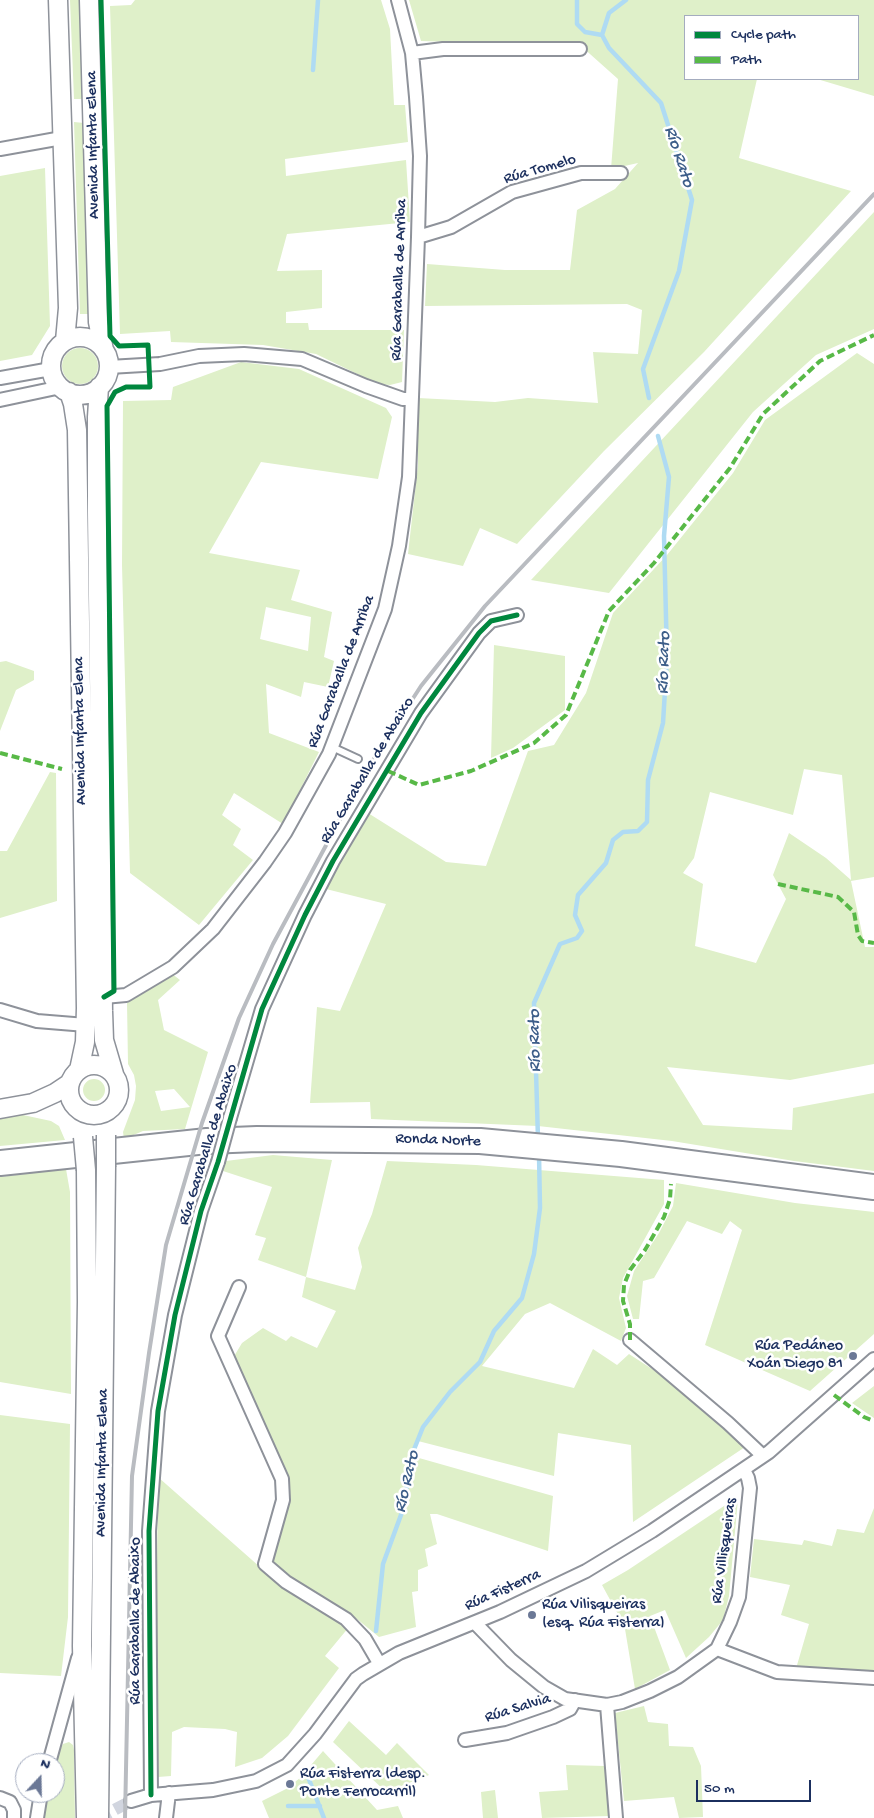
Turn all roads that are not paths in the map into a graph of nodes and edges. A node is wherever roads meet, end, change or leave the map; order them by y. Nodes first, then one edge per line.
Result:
1 (58, 0) edge
2 (89, 0) edge
3 (398, 0) edge
4 (580, 49) dead end
5 (412, 53) junction
6 (62, 138) junction
7 (0, 149) edge
8 (621, 173) dead end
9 (418, 237) junction
10 (64, 341) junction
11 (104, 350) junction
12 (109, 367) junction
13 (51, 369) junction
14 (0, 378) edge
15 (99, 387) junction
16 (65, 390) junction
17 (411, 399) junction
18 (0, 400) edge
19 (517, 616) dead end
20 (332, 747) junction
21 (358, 759) dead end
22 (104, 998) junction
23 (0, 1010) edge
24 (86, 1025) junction
25 (114, 1074) junction
26 (74, 1076) junction
27 (33, 1103) junction
28 (76, 1108) junction
29 (113, 1108) junction
30 (0, 1109) edge
31 (0, 1163) edge
32 (874, 1187) edge
33 (239, 1287) dead end
34 (630, 1340) dead end
35 (874, 1359) edge
36 (763, 1456) junction
37 (744, 1470) junction
38 (475, 1623) junction
39 (82, 1646) junction
40 (717, 1648) junction
41 (379, 1663) junction
42 (874, 1678) edge
43 (575, 1700) junction
44 (607, 1705) junction
45 (465, 1740) dead end
46 (51, 1753) edge
47 (170, 1793) junction
48 (151, 1795) junction
49 (0, 1798) edge
50 (131, 1802) tunnel mouth
51 (39, 1803) edge
52 (14, 1818) edge
53 (37, 1818) edge
54 (86, 1818) edge
55 (99, 1818) edge
56 (166, 1818) edge
57 (616, 1818) edge

1 - 6 street, Avenida Infanta Elena
2 - 11 street, Avenida Infanta Elena
3 - 5 street, Rúa Garaballa de Arriba
4 - 5 street
5 - 9 street, Rúa Garaballa de Arriba
6 - 7 street
6 - 10 street, Avenida Infanta Elena
8 - 9 street, Rúa Tomelo
9 - 17 street, Rúa Garaballa de Arriba
10 - 11 street
10 - 13 street
11 - 12 street
12 - 15 street
12 - 17 street
13 - 14 street
13 - 16 street
15 - 16 street
15 - 22 street, Avenida Infanta Elena
16 - 18 street
16 - 24 street, Avenida Infanta Elena
17 - 20 street, Rúa Garaballa de Arriba
19 - 48 street, Rúa Garaballa de Abaixo, bridge
20 - 21 lane
20 - 22 street, Rúa Garaballa de Arriba
22 - 25 street, Avenida Infanta Elena
23 - 24 street
24 - 26 street, Avenida Infanta Elena
25 - 26 street
25 - 29 street
26 - 27 street
26 - 28 street
27 - 28 street
27 - 30 street
28 - 29 street
28 - 39 street, Avenida Infanta Elena, bridge
29 - 55 street, Avenida Infanta Elena, bridge
31 - 32 highway, Ronda Norte
33 - 41 street
34 - 36 street
35 - 36 street, Rúa Fisterra
36 - 37 street, Rúa Fisterra
37 - 38 street, Rúa Fisterra
37 - 40 street, Rúa Villisqueiras
38 - 41 street, Rúa Fisterra
38 - 43 street, Rúa Villisqueiras
39 - 46 street
39 - 54 street, Avenida Infanta Elena
40 - 42 street
40 - 44 street, Rúa Villisqueiras
41 - 47 street, Rúa Fisterra
43 - 44 street, Rúa Villisqueiras
43 - 45 street, Rúa Salvia
44 - 57 street
47 - 48 street, Rúa Fisterra
47 - 56 street
48 - 50 street, Rúa Fisterra
49 - 52 street
51 - 53 street

